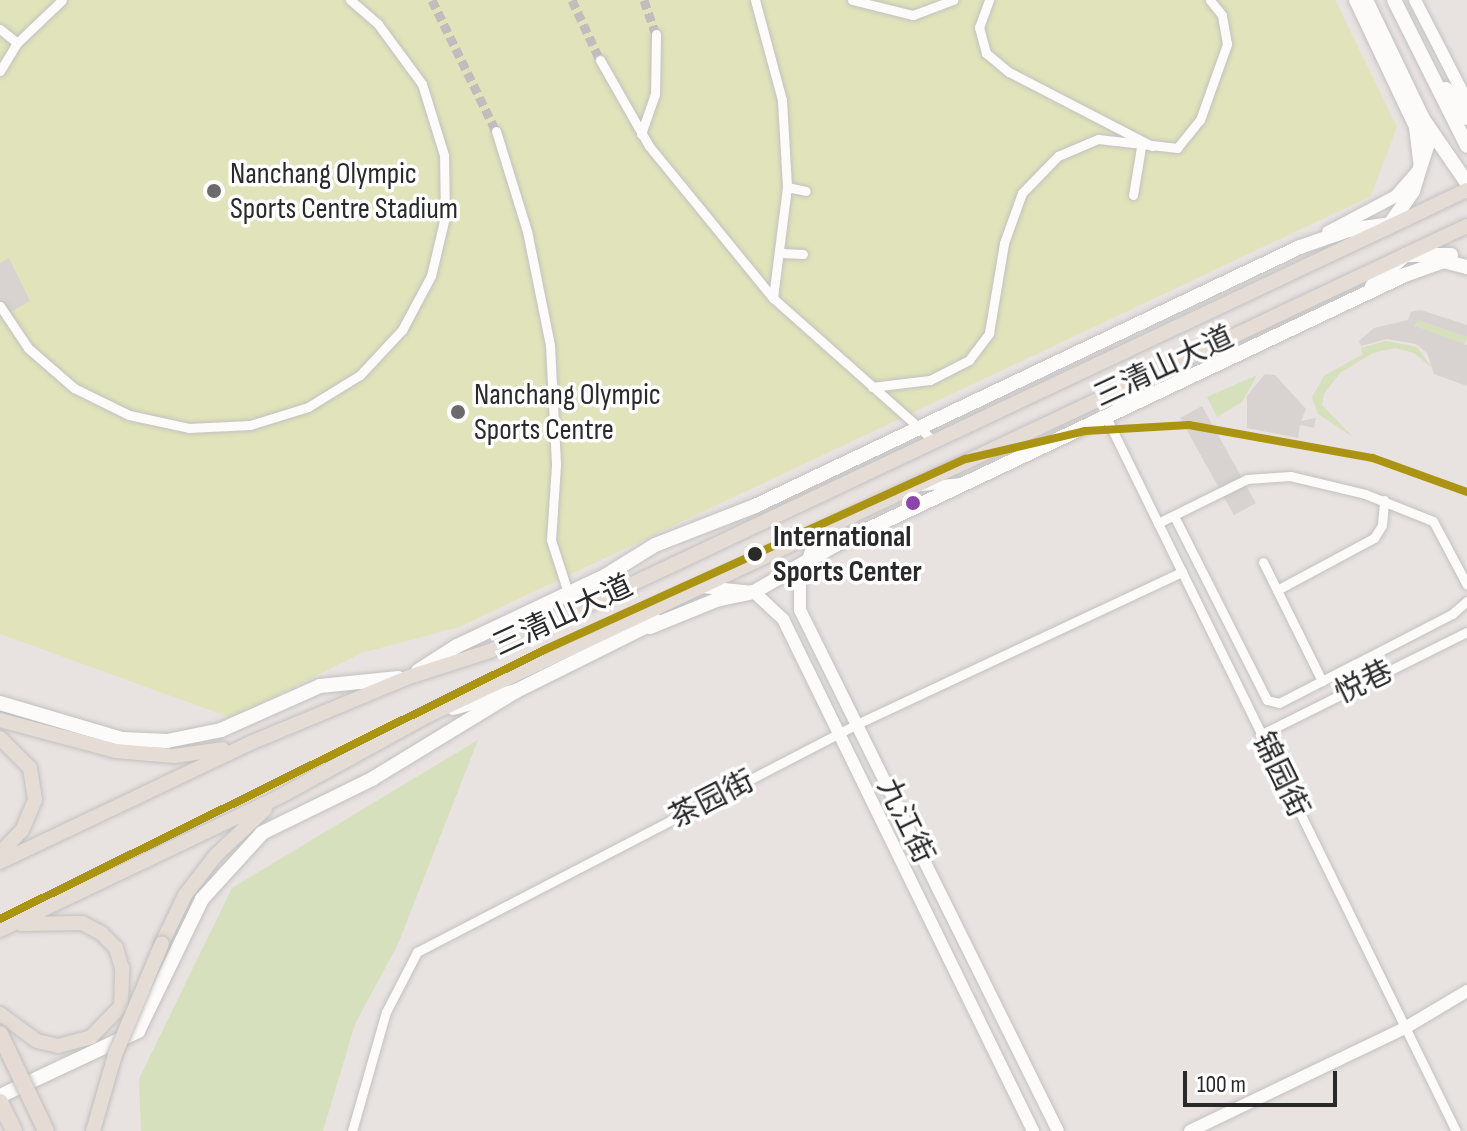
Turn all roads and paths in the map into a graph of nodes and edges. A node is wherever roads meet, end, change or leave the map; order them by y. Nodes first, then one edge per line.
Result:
1 (62, 0) edge
2 (350, 0) edge
3 (755, 0) edge
4 (852, 0) edge
5 (953, 0) edge
6 (1210, 0) edge
7 (1355, 0) edge
8 (1366, 0) edge
9 (1394, 0) edge
10 (1415, 0) edge
11 (984, 2) edge
12 (0, 29) edge
13 (656, 34) tunnel mouth
14 (17, 43) junction
15 (1422, 57) junction
16 (600, 60) tunnel mouth
17 (1, 64) edge
18 (1467, 101) edge
19 (1467, 118) edge
20 (1423, 119) junction
21 (496, 131) tunnel mouth
22 (641, 134) junction
23 (1467, 146) edge
24 (1141, 147) junction
25 (1158, 149) junction
26 (1420, 168) junction
27 (1467, 183) edge
28 (787, 187) junction
29 (1467, 190) edge
30 (806, 191) dead end
31 (1133, 195) dead end
32 (1390, 224) junction
33 (1467, 226) edge
34 (1300, 247) junction
35 (782, 253) junction
36 (803, 254) dead end
37 (1405, 255) junction
38 (1467, 258) edge
39 (1467, 267) edge
40 (1361, 297) junction
41 (773, 298) junction
42 (0, 306) edge
43 (1151, 373) junction
44 (872, 387) junction
45 (1106, 417) junction
46 (921, 428) junction
47 (934, 441) junction
48 (971, 481) junction
49 (911, 487) junction
50 (1384, 500) junction
51 (1174, 516) junction
52 (846, 517) junction
53 (1158, 523) junction
54 (807, 562) junction
55 (1263, 562) dead end
56 (1182, 572) junction
57 (1467, 585) edge
58 (695, 587) junction
59 (1277, 590) junction
60 (565, 592) junction
61 (754, 592) junction
62 (1467, 601) edge
63 (574, 611) junction
64 (650, 627) junction
65 (1467, 632) edge
66 (409, 677) junction
67 (1322, 681) junction
68 (516, 691) junction
69 (0, 703) edge
70 (429, 715) junction
71 (0, 720) edge
72 (857, 724) junction
73 (842, 733) junction
74 (1260, 735) junction
75 (0, 738) edge
76 (248, 744) junction
77 (279, 797) junction
78 (0, 854) edge
79 (0, 862) edge
80 (6, 927) edge
81 (1467, 991) edge
82 (0, 1014) edge
83 (1405, 1028) junction
84 (0, 1034) edge
85 (0, 1099) edge
86 (14, 1131) edge
87 (46, 1131) edge
88 (93, 1131) edge
89 (352, 1131) edge
90 (1033, 1131) edge
91 (1058, 1131) edge
92 (1190, 1131) edge
93 (1456, 1131) edge

1 - 14 street
2 - 42 street
3 - 28 street
4 - 5 street
6 - 25 street
7 - 26 street
8 - 20 main road
9 - 15 main road
10 - 18 street
11 - 25 street
12 - 14 street
13 - 22 street
14 - 17 street
15 - 19 main road
15 - 23 main road
16 - 22 street
20 - 26 main road
20 - 27 main road
21 - 60 street
22 - 41 street
24 - 25 street
24 - 31 street
24 - 44 street
26 - 32 main road
26 - 34 street
28 - 30 street
28 - 35 street
29 - 32 main road, 三清山大道
32 - 34 main road
32 - 47 main road, 三清山大道
33 - 37 main road, 三清山大道
34 - 46 main road
35 - 36 street
35 - 41 street
37 - 38 main road
37 - 40 main road
37 - 43 main road, 三清山大道
39 - 40 main road
40 - 45 main road
41 - 44 street
43 - 45 street
43 - 49 main road, 三清山大道
44 - 46 street
45 - 48 main road
45 - 53 street, 锦园街
46 - 47 street
46 - 60 main road
47 - 63 main road, 三清山大道
48 - 49 street
48 - 54 main road
49 - 52 main road, 三清山大道
50 - 51 street
50 - 57 street
50 - 59 street
51 - 53 street
51 - 67 street
52 - 54 street, 九江街
52 - 58 main road, 三清山大道
53 - 56 street, 锦园街
54 - 61 main road
54 - 72 street, 九江街
55 - 59 street
56 - 72 street, 茶园街
56 - 74 street, 锦园街
58 - 61 street
58 - 64 main road
58 - 70 main road, 三清山大道
59 - 67 street
60 - 63 street
60 - 66 main road
61 - 64 main road
61 - 73 street, 九江街
62 - 67 street
63 - 66 main road, 三清山大道
64 - 68 main road
65 - 74 street, 悦巷
66 - 69 main road
66 - 76 main road, 三清山大道
68 - 70 main road
68 - 85 main road
70 - 77 main road, 三清山大道
71 - 76 main road
72 - 73 street, 茶园街
72 - 91 street, 九江街
73 - 89 street, 茶园街
73 - 90 street, 九江街
74 - 83 street, 锦园街
75 - 78 main road
76 - 79 main road, 三清山大道
77 - 80 main road, 三清山大道
77 - 88 main road, bridge
80 - 82 main road
81 - 83 street
83 - 92 street
83 - 93 street, 锦园街
84 - 87 highway, bridge
85 - 86 highway

